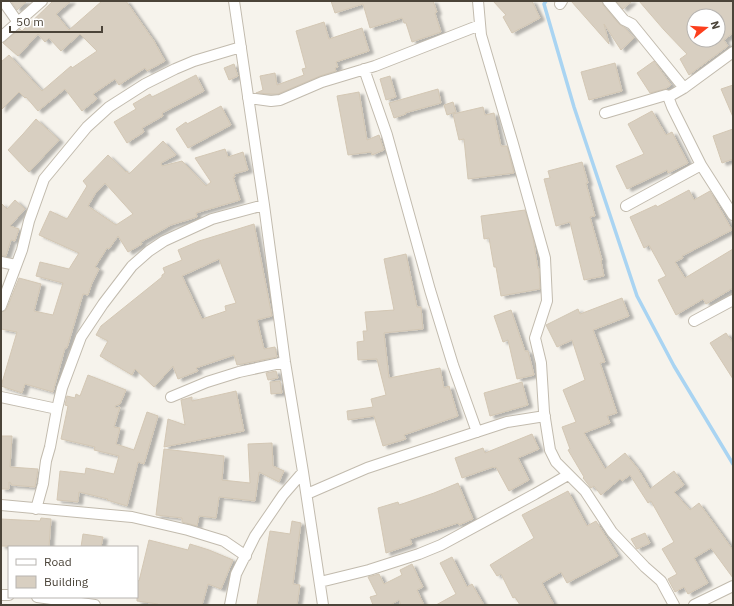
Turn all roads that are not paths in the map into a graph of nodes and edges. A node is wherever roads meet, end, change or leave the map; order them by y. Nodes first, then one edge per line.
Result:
1 (3, 1) edge
2 (42, 1) edge
3 (234, 1) edge
4 (478, 1) edge
5 (608, 1) edge
6 (17, 21) junction
7 (480, 25) junction
8 (1, 37) edge
9 (241, 48) junction
10 (733, 52) edge
11 (364, 69) junction
12 (684, 88) junction
13 (670, 96) junction
14 (248, 98) junction
15 (605, 113) dead end
16 (701, 165) junction
17 (264, 205) junction
18 (626, 206) dead end
19 (733, 215) edge
20 (1, 262) edge
21 (16, 265) junction
22 (733, 300) edge
23 (1, 306) edge
24 (694, 321) dead end
25 (285, 362) junction
26 (1, 397) edge
27 (171, 397) dead end
28 (57, 409) junction
29 (545, 416) junction
30 (477, 432) junction
31 (303, 472) junction
32 (568, 475) junction
33 (306, 494) junction
34 (1, 505) edge
35 (36, 509) junction
36 (246, 556) junction
37 (320, 582) junction
38 (733, 586) edge
39 (44, 598) edge
40 (95, 605) edge
41 (230, 605) edge
42 (323, 605) edge
43 (674, 605) edge
44 (694, 605) edge

1 - 6 street
2 - 6 street
3 - 9 street
4 - 7 street
5 - 12 street
6 - 8 street
7 - 11 street
7 - 29 street
9 - 14 street
9 - 21 street
10 - 12 street
11 - 14 street
11 - 30 street
12 - 13 street
13 - 15 street
13 - 16 street
14 - 17 street
16 - 18 street
16 - 19 street
17 - 25 street
17 - 28 street
20 - 21 street
21 - 23 street
22 - 24 street
25 - 27 street
25 - 31 street
26 - 28 street
28 - 35 street
29 - 30 street
29 - 32 street
30 - 33 street
31 - 33 street
31 - 36 street
32 - 37 street
32 - 43 street
33 - 37 street
34 - 35 street
35 - 36 street
36 - 41 street
37 - 42 street
38 - 44 street
39 - 40 street

